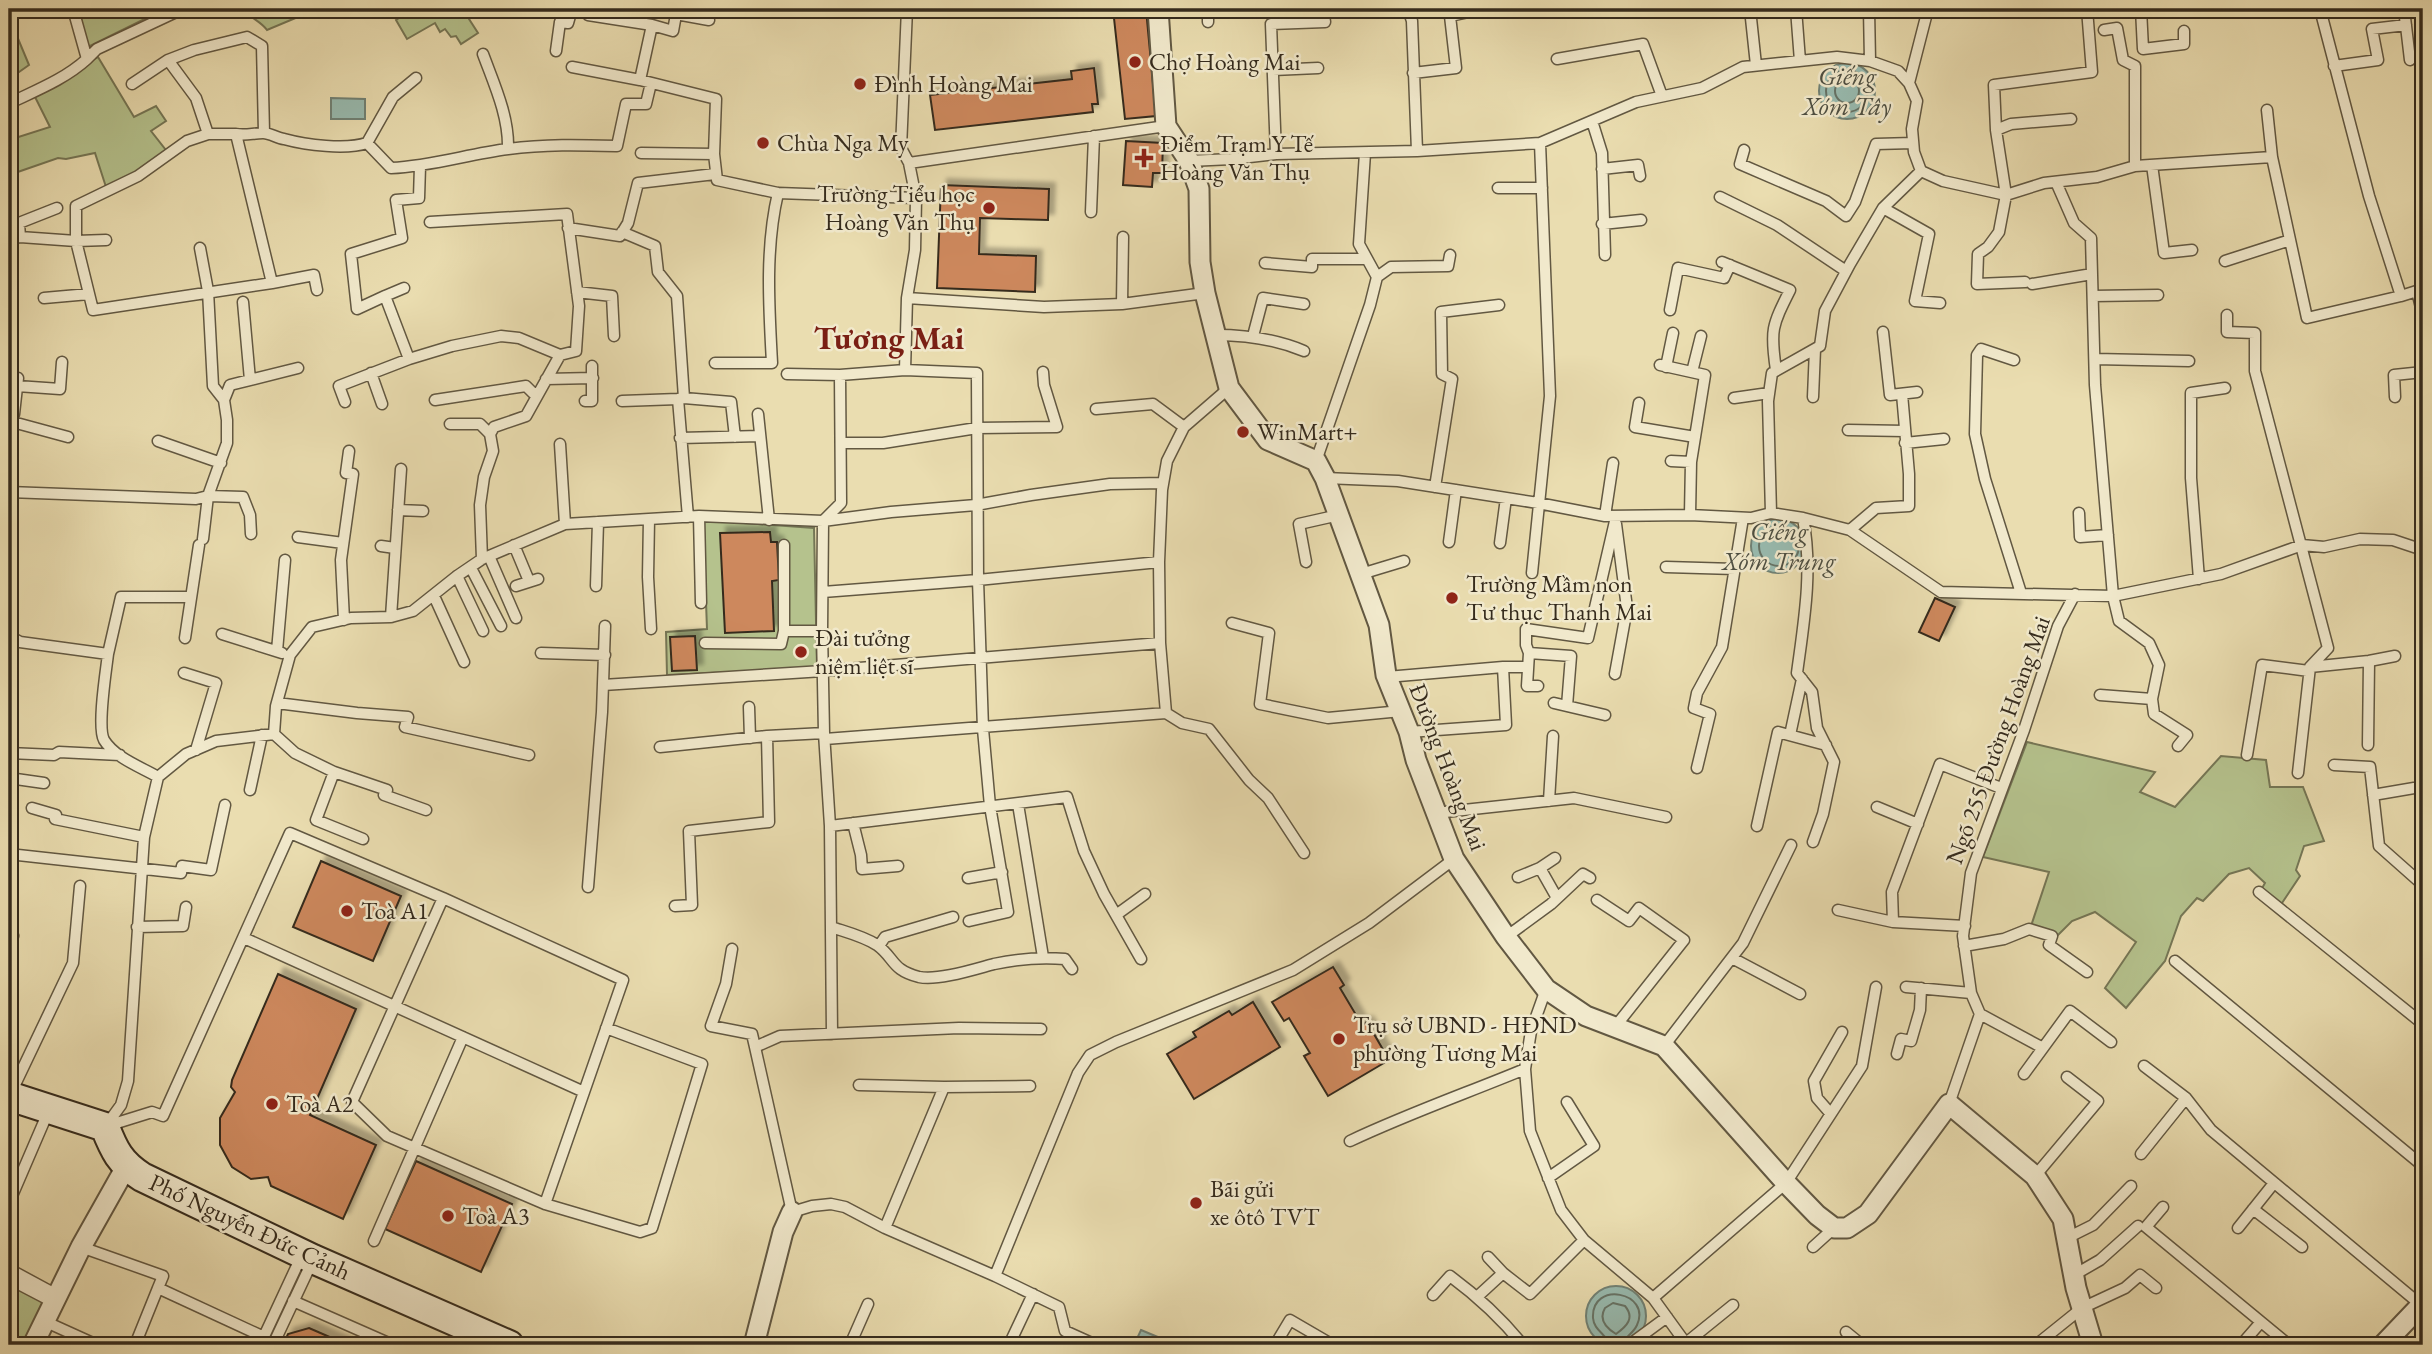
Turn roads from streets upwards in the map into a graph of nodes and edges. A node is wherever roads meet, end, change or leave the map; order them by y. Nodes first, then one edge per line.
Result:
1 (1158, 9) edge
2 (9, 1096) edge
3 (126, 1167) junction
4 (792, 1213) road end
5 (2422, 1304) edge
6 (33, 1345) edge
7 (509, 1345) edge
8 (754, 1345) edge
9 (2093, 1345) edge
10 (2383, 1345) edge

1 - 9 street, Đường Hoàng Mai
2 - 3 street, Phố Nguyễn Đức Cảnh
3 - 6 street
3 - 7 street, Phố Nguyễn Đức Cảnh
4 - 8 street
5 - 10 street

